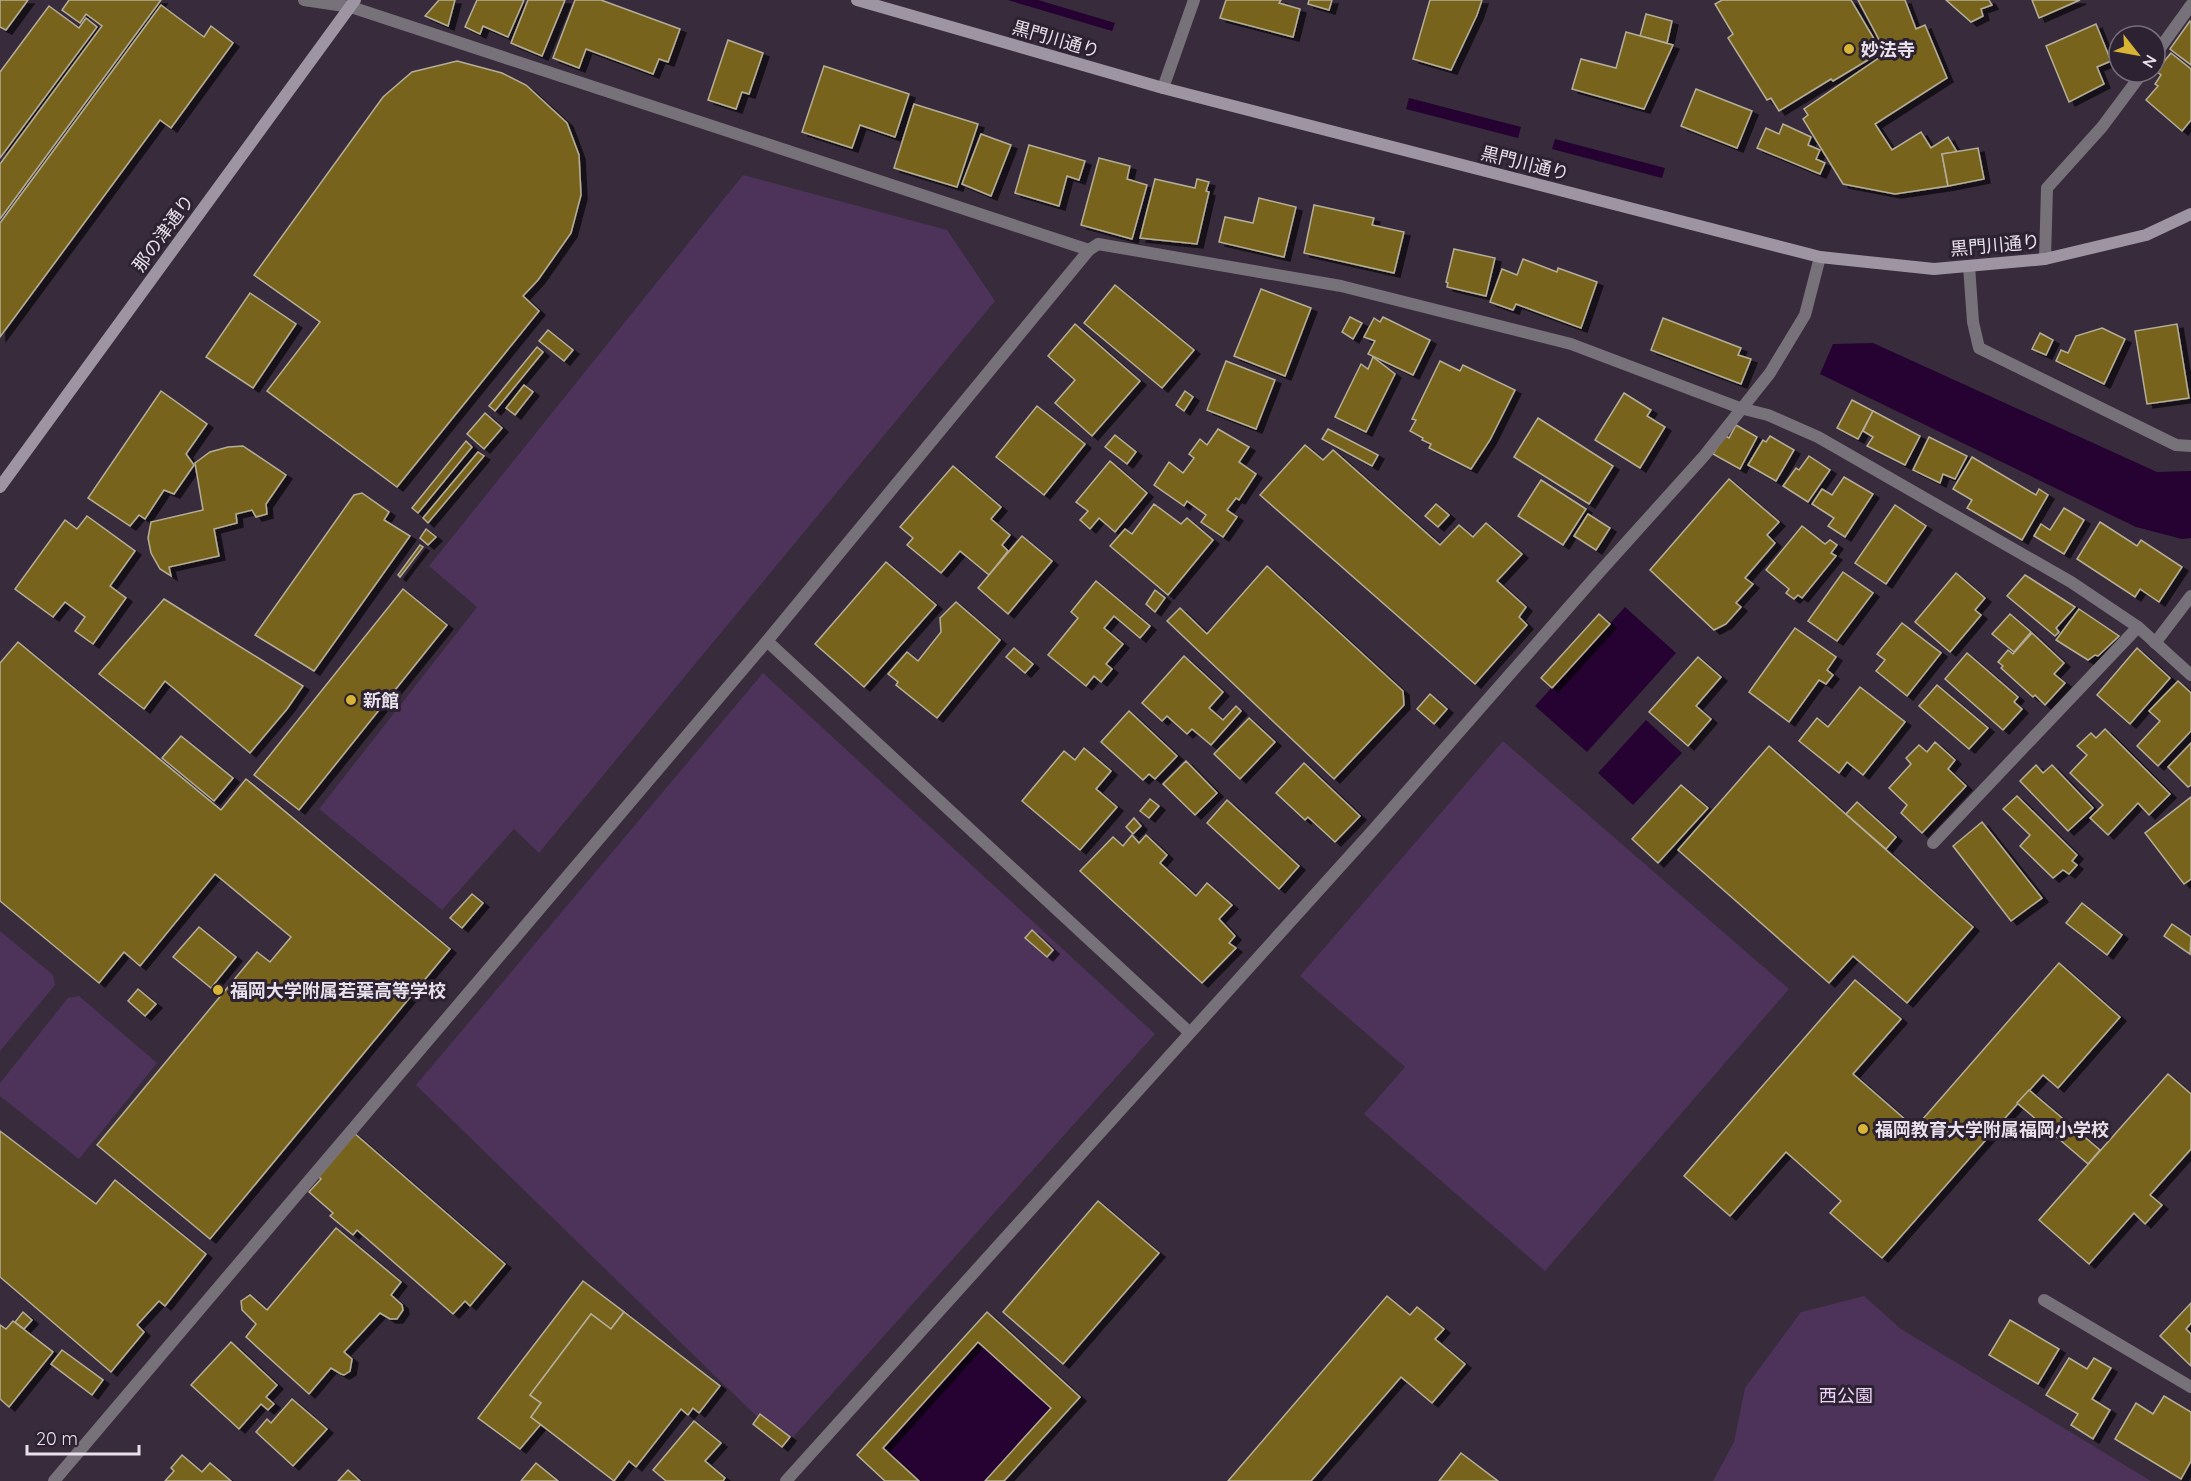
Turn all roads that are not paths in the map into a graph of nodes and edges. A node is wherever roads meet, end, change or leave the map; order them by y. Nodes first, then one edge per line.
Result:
1 (304, 0) edge
2 (857, 0) edge
3 (1194, 0) edge
4 (353, 4) edge
5 (2191, 4) edge
6 (2167, 38) edge
7 (2134, 84) edge
8 (1163, 88) junction
9 (2191, 214) edge
10 (1089, 250) junction
11 (1820, 257) junction
12 (2045, 259) junction
13 (1969, 266) junction
14 (1740, 408) junction
15 (2191, 446) edge
16 (0, 487) edge
17 (2191, 596) edge
18 (2138, 627) junction
19 (767, 641) junction
20 (2155, 643) junction
21 (2191, 675) edge
22 (1933, 843) dead end
23 (1190, 1032) junction
24 (2044, 1300) dead end
25 (2191, 1387) edge
26 (793, 1478) edge
27 (54, 1481) edge

1 - 4 street
2 - 8 street, 黒門川通り
3 - 8 street
4 - 10 street
4 - 16 street, 那の津通り
5 - 6 street
7 - 12 street
8 - 11 street, 黒門川通り
9 - 12 street, 黒門川通り
10 - 14 street
10 - 19 street
11 - 13 street, 黒門川通り
11 - 14 street
12 - 13 street, 黒門川通り
13 - 15 street
14 - 18 street
14 - 23 street
17 - 20 street
18 - 20 street
18 - 22 street
19 - 23 street
19 - 27 street
20 - 21 street
23 - 26 street
24 - 25 street

